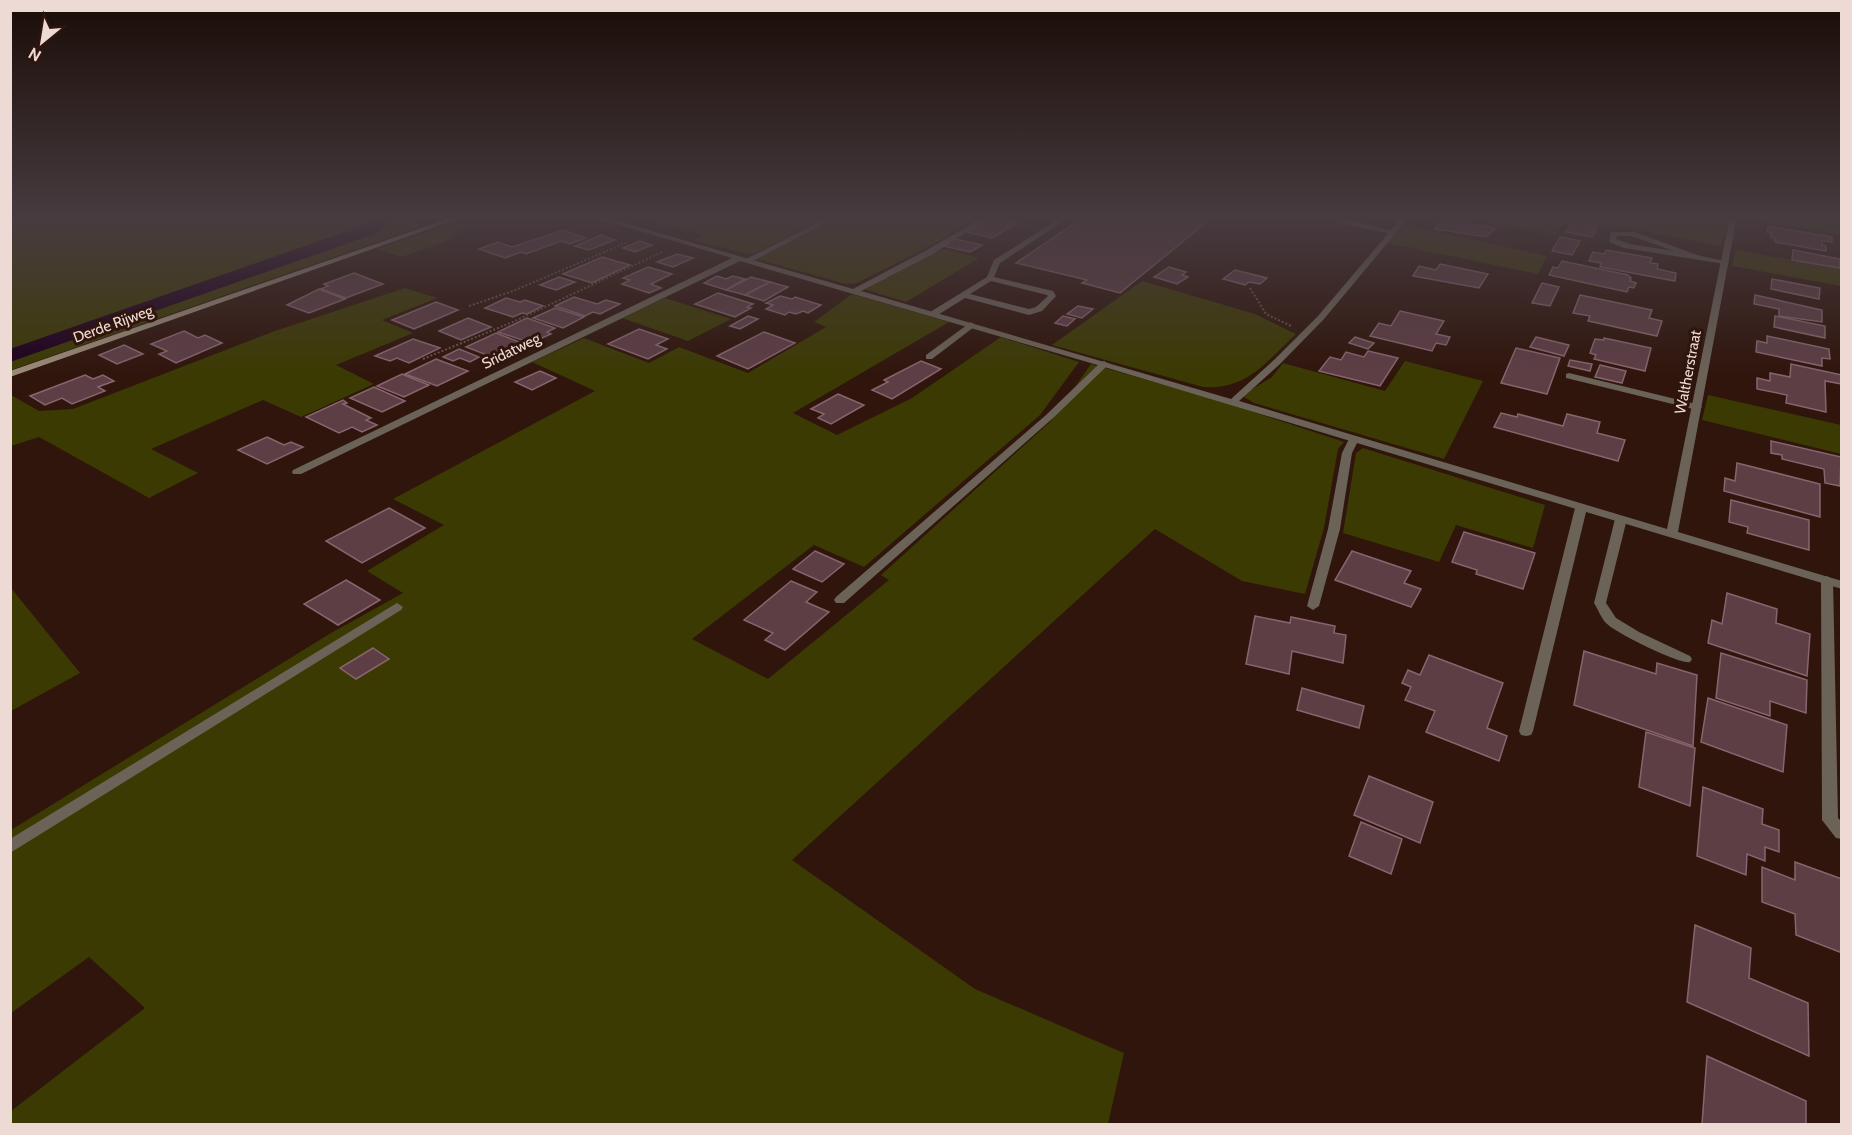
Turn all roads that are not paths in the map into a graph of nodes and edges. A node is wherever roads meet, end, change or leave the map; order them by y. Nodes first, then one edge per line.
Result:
1 (311, 269) edge
2 (723, 269) edge
3 (779, 269) edge
4 (897, 269) edge
5 (994, 269) edge
6 (1362, 269) edge
7 (1724, 269) edge
8 (990, 278) junction
9 (855, 291) junction
10 (964, 295) junction
11 (933, 314) junction
12 (971, 325) junction
13 (929, 357) dead end
14 (1104, 364) junction
15 (10, 375) edge
16 (1569, 376) dead end
17 (1233, 402) junction
18 (1697, 407) junction
19 (1354, 439) junction
20 (297, 472) dead end
21 (1581, 508) junction
22 (1621, 519) junction
23 (1672, 534) junction
24 (1827, 580) junction
25 (1842, 585) edge
26 (840, 600) dead end
27 (1313, 606) dead end
28 (397, 607) dead end
29 (1684, 659) dead end
30 (1526, 731) dead end
31 (1842, 833) edge
32 (10, 847) edge

1 - 15 street, Derde Rijweg
2 - 20 street, Sridatweg
3 - 9 street
4 - 9 street
5 - 8 street
6 - 17 street
7 - 18 street, Waltherstraat
8 - 10 street
8 - 10 street
9 - 11 street
10 - 11 street
11 - 12 street
12 - 13 street
12 - 14 street
14 - 17 street
14 - 26 street
16 - 18 street
17 - 19 street
18 - 23 street, Waltherstraat
19 - 21 street
19 - 27 street
21 - 22 street
21 - 30 street
22 - 23 street
22 - 29 street
23 - 24 street
24 - 25 street
24 - 31 street
28 - 32 street

